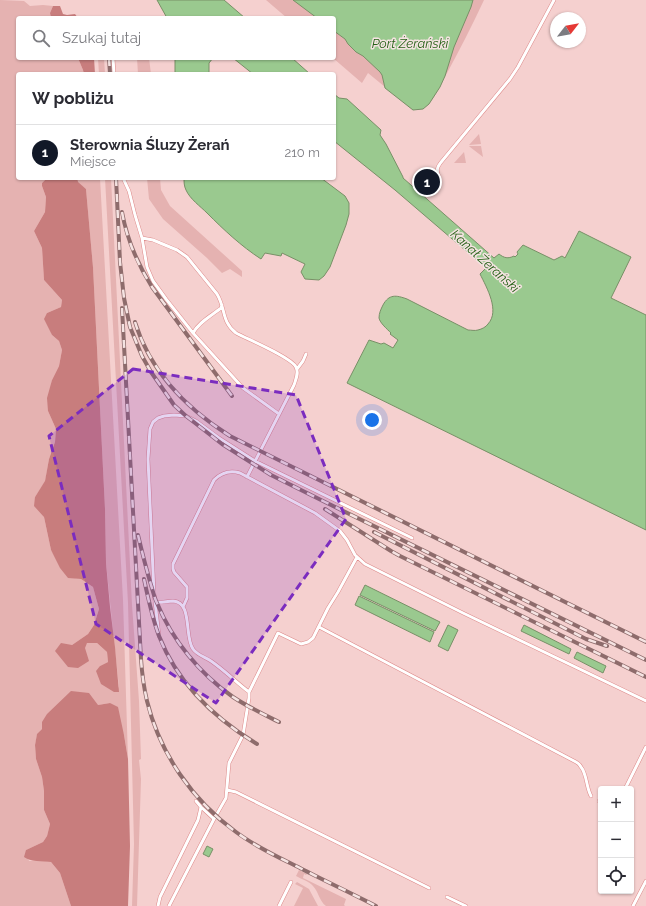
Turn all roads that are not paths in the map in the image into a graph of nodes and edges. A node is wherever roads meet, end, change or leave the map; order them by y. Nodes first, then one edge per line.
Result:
1 (554, 0) edge
2 (113, 60) edge
3 (114, 72) edge
4 (439, 177) dead end
5 (124, 180) edge
6 (142, 238) junction
7 (222, 305) junction
8 (193, 333) junction
9 (306, 354) dead end
10 (297, 368) junction
11 (279, 414) junction
12 (255, 461) junction
13 (247, 477) junction
14 (412, 538) dead end
15 (357, 557) junction
16 (155, 602) junction
17 (183, 606) junction
18 (319, 627) junction
19 (159, 636) dead end
20 (249, 692) junction
21 (646, 701) edge
22 (646, 747) edge
23 (626, 786) edge
24 (227, 790) junction
25 (591, 796) dead end
26 (196, 801) dead end
27 (201, 807) junction
28 (214, 819) junction
29 (646, 881) edge
30 (291, 882) dead end
31 (429, 888) dead end
32 (447, 897) dead end
33 (158, 906) edge
34 (169, 906) edge
35 (279, 906) edge
36 (466, 906) edge
37 (633, 906) edge

1 - 4 lane
2 - 3 lane
5 - 6 lane
6 - 7 lane
6 - 8 lane
7 - 8 lane
7 - 10 lane
8 - 11 lane
9 - 10 lane
10 - 11 lane
11 - 12 lane
12 - 13 lane
12 - 14 lane
12 - 16 lane
13 - 15 lane
13 - 17 lane
15 - 18 lane
15 - 21 lane
16 - 17 lane
16 - 19 lane
17 - 20 lane
18 - 20 lane
18 - 25 lane
20 - 24 lane
22 - 23 lane
24 - 28 lane
24 - 31 lane
26 - 27 lane
27 - 28 lane
27 - 33 lane
28 - 34 lane
29 - 37 lane
30 - 35 lane
32 - 36 lane

